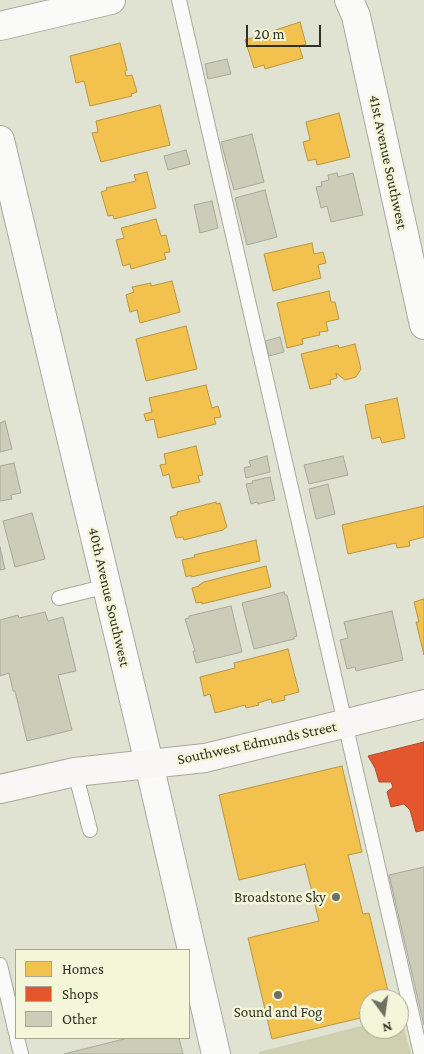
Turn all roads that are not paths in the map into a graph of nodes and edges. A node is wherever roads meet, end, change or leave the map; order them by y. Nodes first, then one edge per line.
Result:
1 (111, 0) edge
2 (179, 0) edge
3 (349, 0) edge
4 (0, 26) edge
5 (0, 140) edge
6 (424, 324) edge
7 (107, 586) junction
8 (59, 598) dead end
9 (424, 704) edge
10 (346, 724) junction
11 (149, 764) junction
12 (75, 772) junction
13 (0, 789) edge
14 (90, 830) dead end
15 (0, 965) edge
16 (15, 1029) edge
17 (17, 1039) edge
18 (21, 1054) edge
19 (216, 1054) edge
20 (421, 1054) edge

1 - 4 street
2 - 10 lane
3 - 6 street, 41st Avenue Southwest
5 - 7 street, 40th Avenue Southwest
7 - 8 lane
7 - 11 street, 40th Avenue Southwest
9 - 10 street, Southwest Edmunds Street
10 - 11 street, Southwest Edmunds Street
10 - 20 lane
11 - 12 street, Southwest Edmunds Street
11 - 19 street, 40th Avenue Southwest
12 - 13 street, Southwest Edmunds Street
12 - 14 lane
15 - 16 lane
17 - 18 lane

